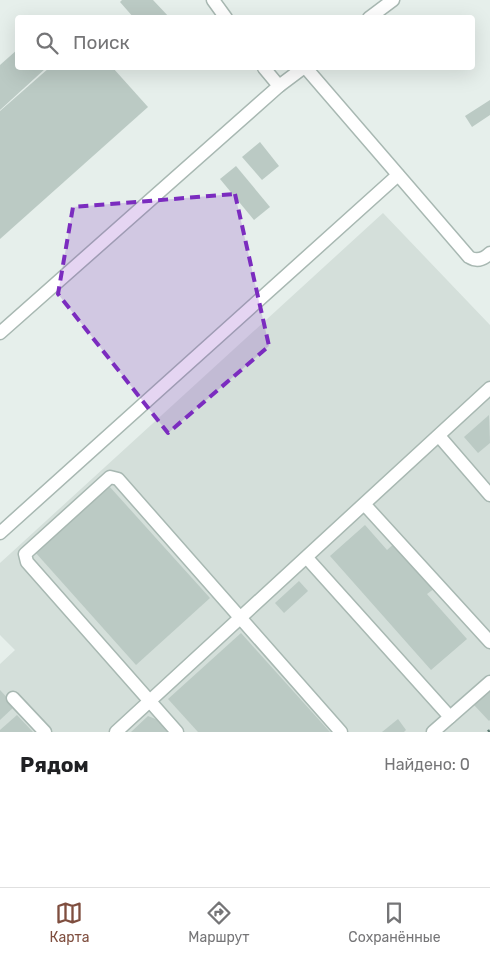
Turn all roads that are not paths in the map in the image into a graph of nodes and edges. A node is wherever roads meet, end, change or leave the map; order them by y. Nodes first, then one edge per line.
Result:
1 (213, 0) edge
2 (393, 0) edge
3 (224, 15) edge
4 (374, 15) edge
5 (266, 70) edge
6 (301, 70) edge
7 (306, 70) edge
8 (279, 86) junction
9 (398, 175) junction
10 (490, 253) edge
11 (0, 333) edge
12 (490, 388) edge
13 (439, 436) junction
14 (490, 495) edge
15 (365, 505) junction
16 (0, 533) edge
17 (307, 558) junction
18 (240, 618) junction
19 (490, 642) edge
20 (490, 682) edge
21 (14, 698) dead end
22 (150, 702) junction
23 (450, 717) junction
24 (45, 732) edge
25 (116, 732) edge
26 (177, 732) edge
27 (341, 732) edge
28 (433, 732) edge

1 - 3 street
2 - 4 street
5 - 8 street
6 - 8 street
7 - 9 street
8 - 11 street
9 - 10 street
9 - 16 street
12 - 13 street
13 - 14 street
13 - 15 street
15 - 17 street
15 - 19 street
17 - 18 street
17 - 23 street
18 - 22 street
18 - 22 street
18 - 27 street
20 - 23 street
21 - 24 street
22 - 25 street
22 - 26 street
23 - 28 street

